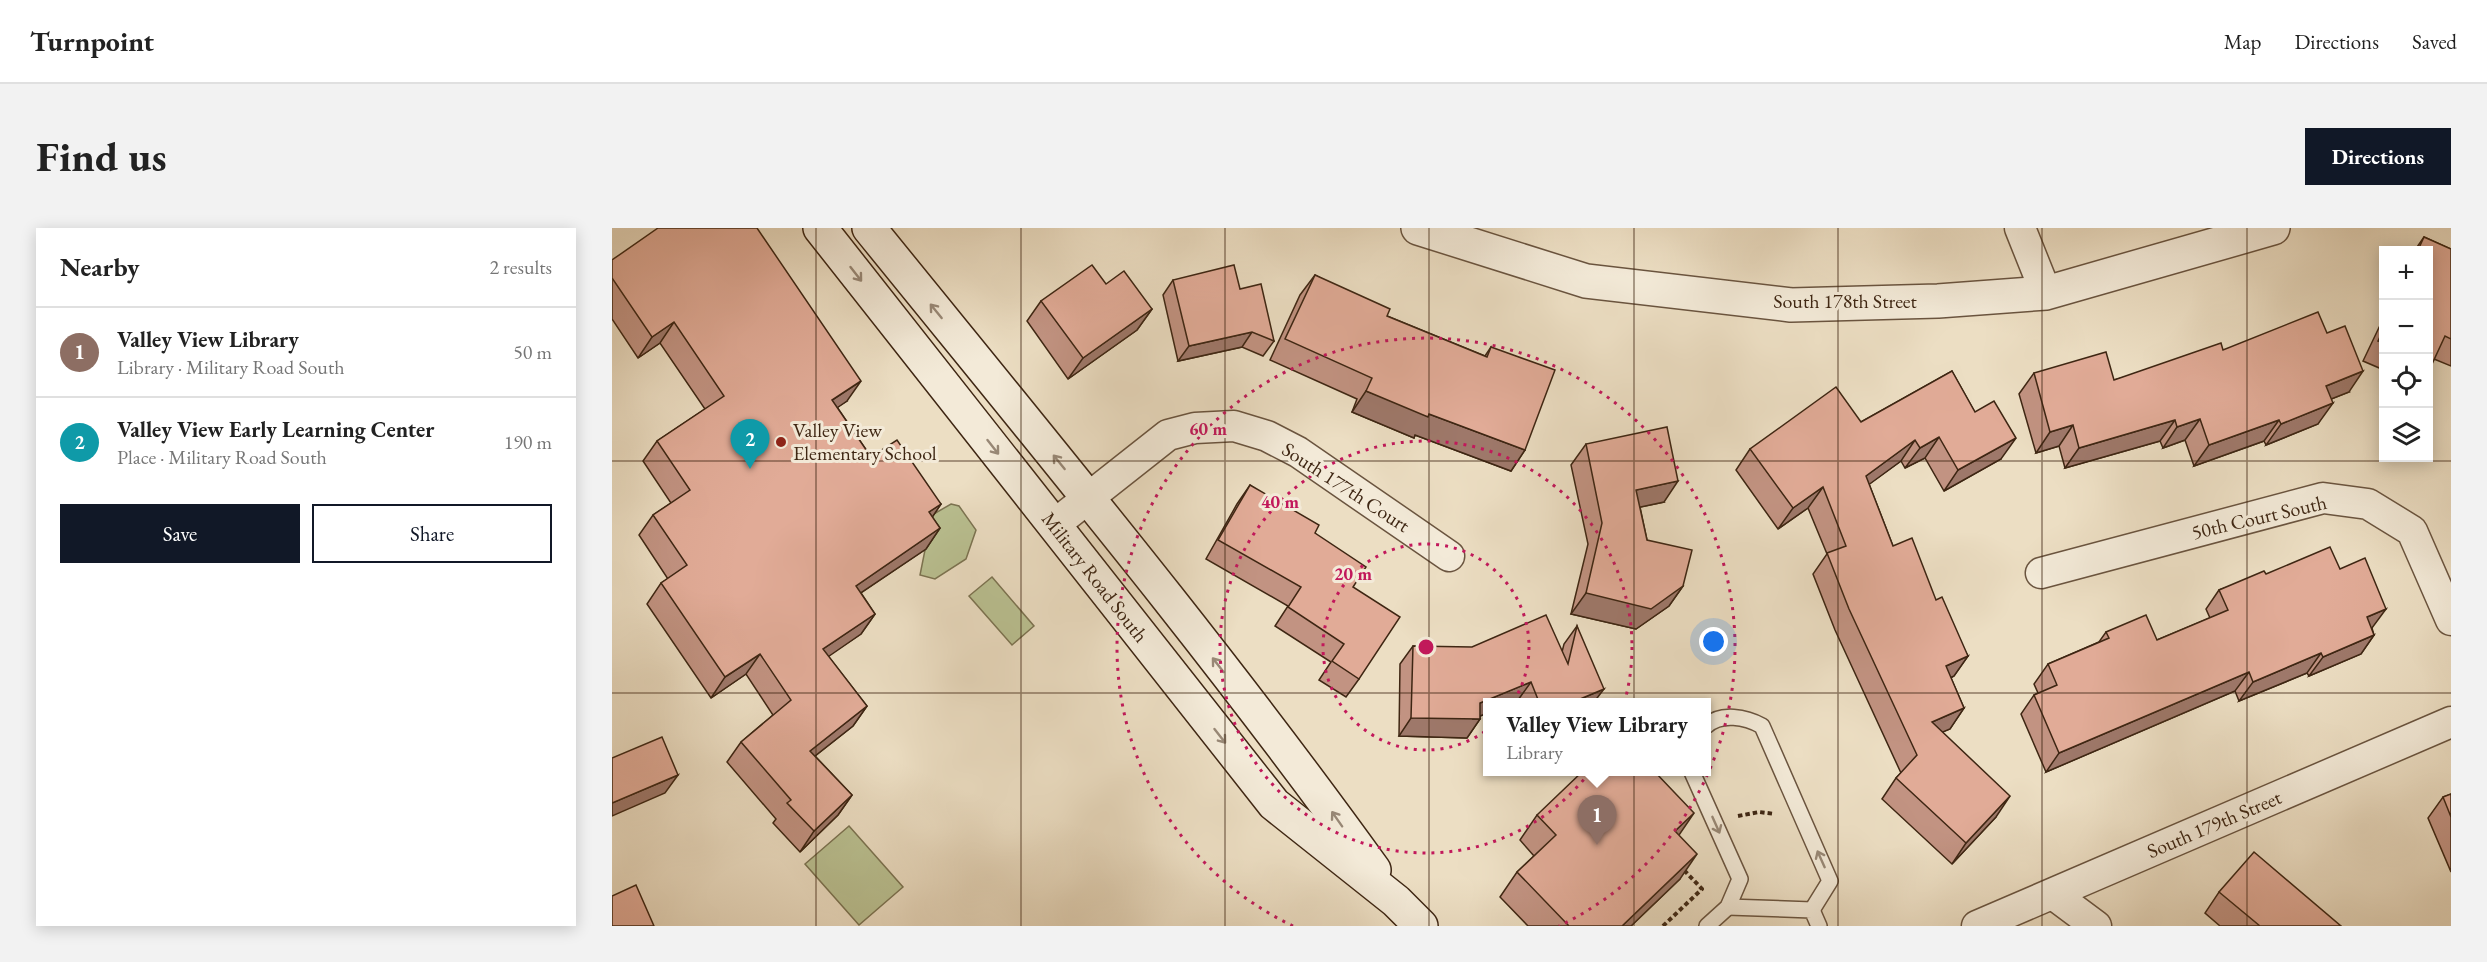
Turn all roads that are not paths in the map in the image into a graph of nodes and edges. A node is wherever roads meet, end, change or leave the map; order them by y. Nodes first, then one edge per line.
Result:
1 (820, 228) edge
2 (869, 228) edge
3 (1418, 228) edge
4 (2020, 228) edge
5 (2272, 228) edge
6 (2046, 293) junction
7 (1088, 498) junction
8 (1054, 525) junction
9 (1449, 556) dead end
10 (2041, 573) dead end
11 (2451, 620) edge
12 (2451, 722) edge
13 (1711, 723) edge
14 (1694, 776) edge
15 (2053, 894) junction
16 (1396, 901) junction
17 (1728, 907) junction
18 (1812, 910) junction
19 (1421, 926) edge
20 (1707, 926) edge
21 (1819, 926) edge
22 (1977, 926) edge
23 (2096, 926) edge

1 -> 8 main road, Military Road South
7 -> 2 main road, Military Road South
3 - 6 main road, South 178th Street
4 - 6 street
5 - 6 main road, South 178th Street
7 - 8 street, South 177th Court
7 - 9 street, South 177th Court
16 -> 7 main road, Military Road South
8 -> 16 main road, Military Road South
10 - 11 street, 50th Court South
12 - 15 street, South 179th Street
18 -> 13 lane
14 -> 17 lane
15 - 22 street, South 179th Street
15 - 23 street
16 - 19 main road, Military Road South
17 - 18 lane
17 - 20 lane
18 - 21 lane

